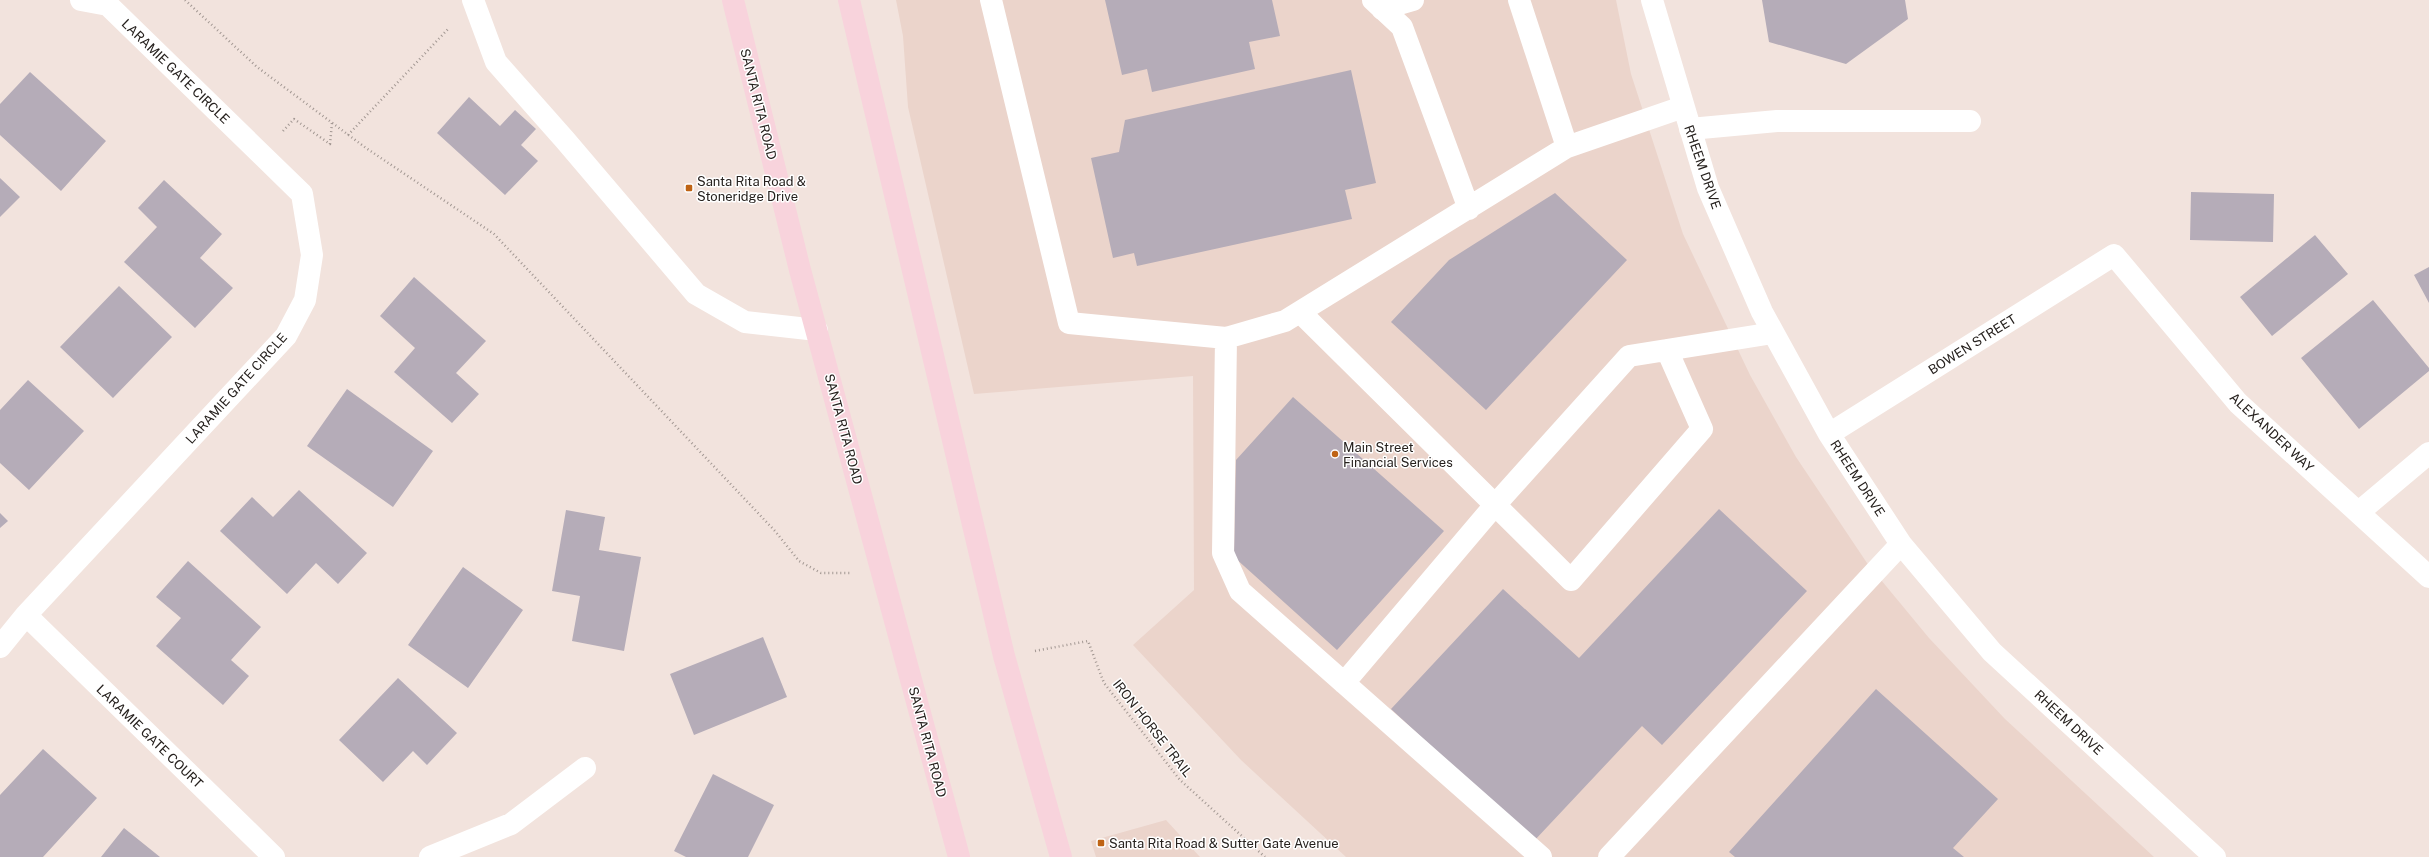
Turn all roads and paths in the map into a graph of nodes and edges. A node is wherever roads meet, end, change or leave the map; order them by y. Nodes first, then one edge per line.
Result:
1 (81, 0) edge
2 (185, 0) edge
3 (733, 0) edge
4 (849, 0) edge
5 (991, 0) edge
6 (1413, 0) edge
7 (1519, 0) edge
8 (1652, 0) edge
9 (473, 1) edge
10 (1377, 4) edge
11 (1683, 106) junction
12 (1970, 121) dead end
13 (332, 122) junction
14 (1690, 129) junction
15 (348, 135) junction
16 (1567, 147) junction
17 (261, 154) junction
18 (1469, 209) junction
19 (2114, 255) joint
20 (1300, 312) junction
21 (817, 330) junction
22 (1773, 333) junction
23 (1226, 338) junction
24 (1667, 350) junction
25 (1829, 434) junction
26 (2429, 453) edge
27 (1495, 505) junction
28 (2359, 512) junction
29 (1902, 544) junction
30 (882, 573) junction
31 (2429, 577) edge
32 (26, 615) junction
33 (0, 648) edge
34 (1004, 656) junction
35 (1344, 683) junction
36 (584, 768) dead end
37 (274, 857) edge
38 (430, 857) edge
39 (959, 857) edge
40 (1061, 857) edge
41 (1265, 857) edge
42 (1541, 857) edge
43 (1609, 857) edge
44 (2215, 857) edge

1 - 17 street, LARAMIE GATE CIRCLE
2 - 13 path
3 - 21 main road, SANTA RITA ROAD
4 - 34 main road
5 - 23 street
6 - 10 street
7 - 16 street
8 - 11 street, RHEEM DRIVE
9 - 15 path
9 - 21 street
10 - 18 street
11 - 14 street, RHEEM DRIVE
11 - 16 street
12 - 14 street
13 - 15 path
13 - 17 path
14 - 22 street, RHEEM DRIVE
15 - 30 path
16 - 18 street
17 - 32 street, LARAMIE GATE CIRCLE
18 - 20 street
19 - 25 street, BOWEN STREET
19 - 28 street, ALEXANDER WAY
20 - 23 street
20 - 27 street
21 - 30 main road, SANTA RITA ROAD
22 - 24 street
22 - 25 street, RHEEM DRIVE
23 - 35 street
24 - 27 street
24 - 27 street
25 - 29 street, RHEEM DRIVE
26 - 28 street
27 - 35 street
28 - 31 street, ALEXANDER WAY
29 - 43 street
29 - 44 street, RHEEM DRIVE
30 - 39 main road, SANTA RITA ROAD
32 - 33 street, LARAMIE GATE CIRCLE
32 - 37 street, LARAMIE GATE COURT
34 - 40 main road
34 - 41 path, IRON HORSE TRAIL
35 - 42 street
36 - 38 street

